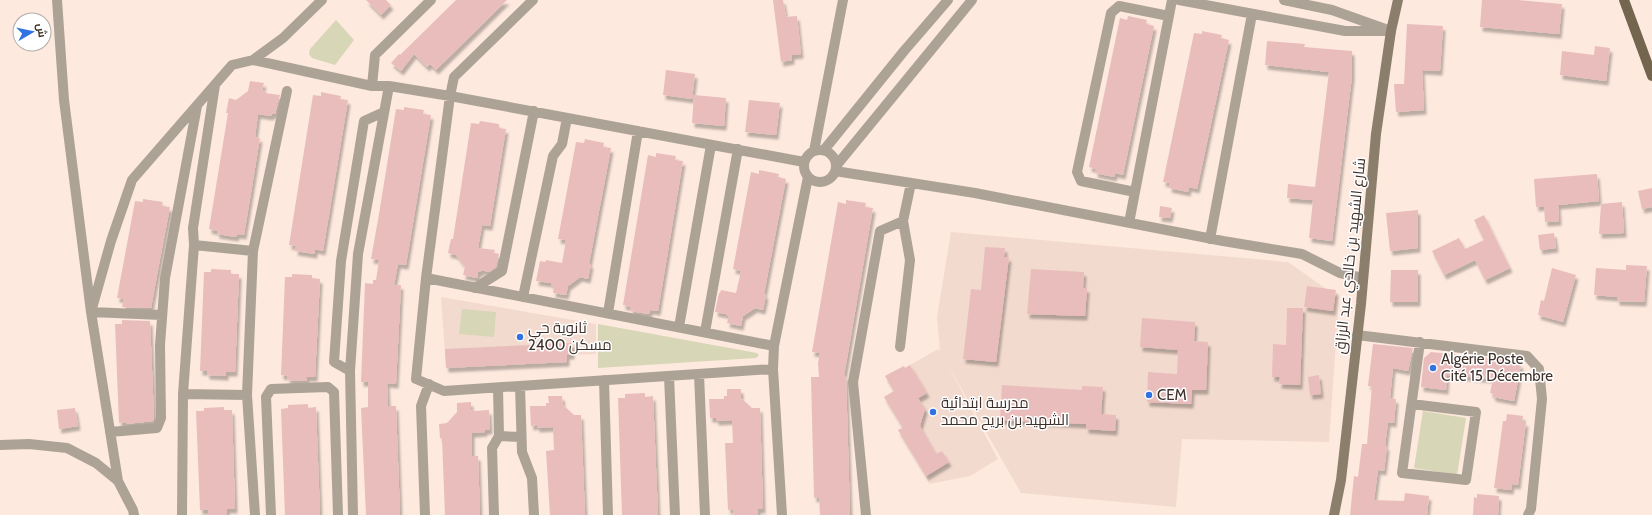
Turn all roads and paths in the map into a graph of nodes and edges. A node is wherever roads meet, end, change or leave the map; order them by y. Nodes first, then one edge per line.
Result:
1 (56, 0) edge
2 (322, 0) edge
3 (431, 0) edge
4 (533, 0) edge
5 (843, 0) edge
6 (948, 0) edge
7 (972, 0) edge
8 (1172, 0) edge
9 (1179, 0) edge
10 (1284, 0) edge
11 (1398, 0) edge
12 (1624, 0) edge
13 (1252, 14) junction
14 (1169, 16) junction
15 (1391, 31) junction
16 (253, 60) junction
17 (1652, 76) edge
18 (215, 85) junction
19 (372, 86) junction
20 (389, 86) junction
21 (287, 91) dead end
22 (450, 96) junction
23 (197, 106) junction
24 (534, 111) junction
25 (384, 112) junction
26 (567, 118) junction
27 (638, 131) junction
28 (711, 144) junction
29 (738, 149) junction
30 (819, 150) junction
31 (804, 162) junction
32 (836, 168) junction
33 (808, 177) junction
34 (911, 183) junction
35 (1135, 192) junction
36 (903, 221) junction
37 (1129, 223) junction
38 (1210, 239) junction
39 (194, 245) junction
40 (253, 251) junction
41 (426, 278) junction
42 (1363, 278) junction
43 (475, 288) junction
44 (523, 297) junction
45 (91, 312) junction
46 (608, 314) junction
47 (162, 315) junction
48 (679, 327) junction
49 (705, 332) junction
50 (1357, 335) junction
51 (1420, 342) junction
52 (774, 346) junction
53 (900, 347) dead end
54 (773, 369) junction
55 (350, 371) junction
56 (699, 374) junction
57 (669, 376) junction
58 (604, 380) junction
59 (429, 384) junction
60 (520, 386) junction
61 (498, 388) junction
62 (183, 394) junction
63 (246, 395) junction
64 (1412, 404) junction
65 (110, 432) junction
66 (499, 436) junction
67 (521, 437) junction
68 (0, 445) edge
69 (118, 481) junction
70 (134, 515) edge
71 (182, 515) edge
72 (255, 515) edge
73 (271, 515) edge
74 (338, 515) edge
75 (353, 515) edge
76 (425, 515) edge
77 (494, 515) edge
78 (534, 515) edge
79 (608, 515) edge
80 (674, 515) edge
81 (705, 515) edge
82 (782, 515) edge
83 (866, 515) edge
84 (1334, 515) edge
85 (1528, 515) edge

1 - 45 street
2 - 16 street
3 - 19 street
4 - 22 street
5 - 30 street
6 - 30 street
7 - 32 street
8 - 14 street
9 - 13 street
10 - 15 street
11 - 15 main road, شارع الشهيد بن خالدي عبد الرزاق
12 - 17 main road
13 - 15 street
13 - 38 street
14 - 35 street
14 - 35 street
15 - 42 main road, شارع الشهيد بن خالدي عبد الرزاق
16 - 18 street
16 - 19 street
18 - 23 street
18 - 39 street
19 - 20 street
20 - 22 street
20 - 25 street
21 - 40 street
22 - 24 street
22 - 41 street
23 - 45 street
23 - 47 street
24 - 26 street
24 - 43 street
25 - 55 street
25 - 55 street
26 - 27 street
26 - 44 street
27 - 28 street
27 - 46 street
28 - 29 street
28 - 48 street
29 - 31 street
29 - 49 street
30 - 31 street
30 - 32 street
31 - 33 street
32 - 33 street
32 - 34 street
33 - 52 street
34 - 36 street
34 - 37 street
35 - 37 street
36 - 53 street
36 - 83 street
37 - 38 street
38 - 42 street
39 - 40 street
39 - 62 street
40 - 63 street
41 - 43 street
41 - 59 street
42 - 50 main road, شارع الشهيد بن خالدي عبد الرزاق
43 - 44 street
44 - 46 street
45 - 47 street
45 - 65 street
46 - 48 street
47 - 65 street
48 - 49 street
49 - 52 street
50 - 51 street
50 - 84 main road, شارع الشهيد بن خالدي عبد الرزاق
51 - 64 street
51 - 85 street
52 - 54 street
54 - 56 street
54 - 82 street
55 - 75 street
56 - 57 street
56 - 81 street
57 - 58 street
57 - 80 street
58 - 60 street
58 - 79 street
59 - 61 street
59 - 76 street
60 - 61 street
60 - 67 street
61 - 66 street
62 - 63 street
62 - 71 street
63 - 72 street
64 - 64 street
65 - 69 street
66 - 67 street
66 - 77 street
67 - 78 street
68 - 69 street
69 - 70 street
73 - 74 street

